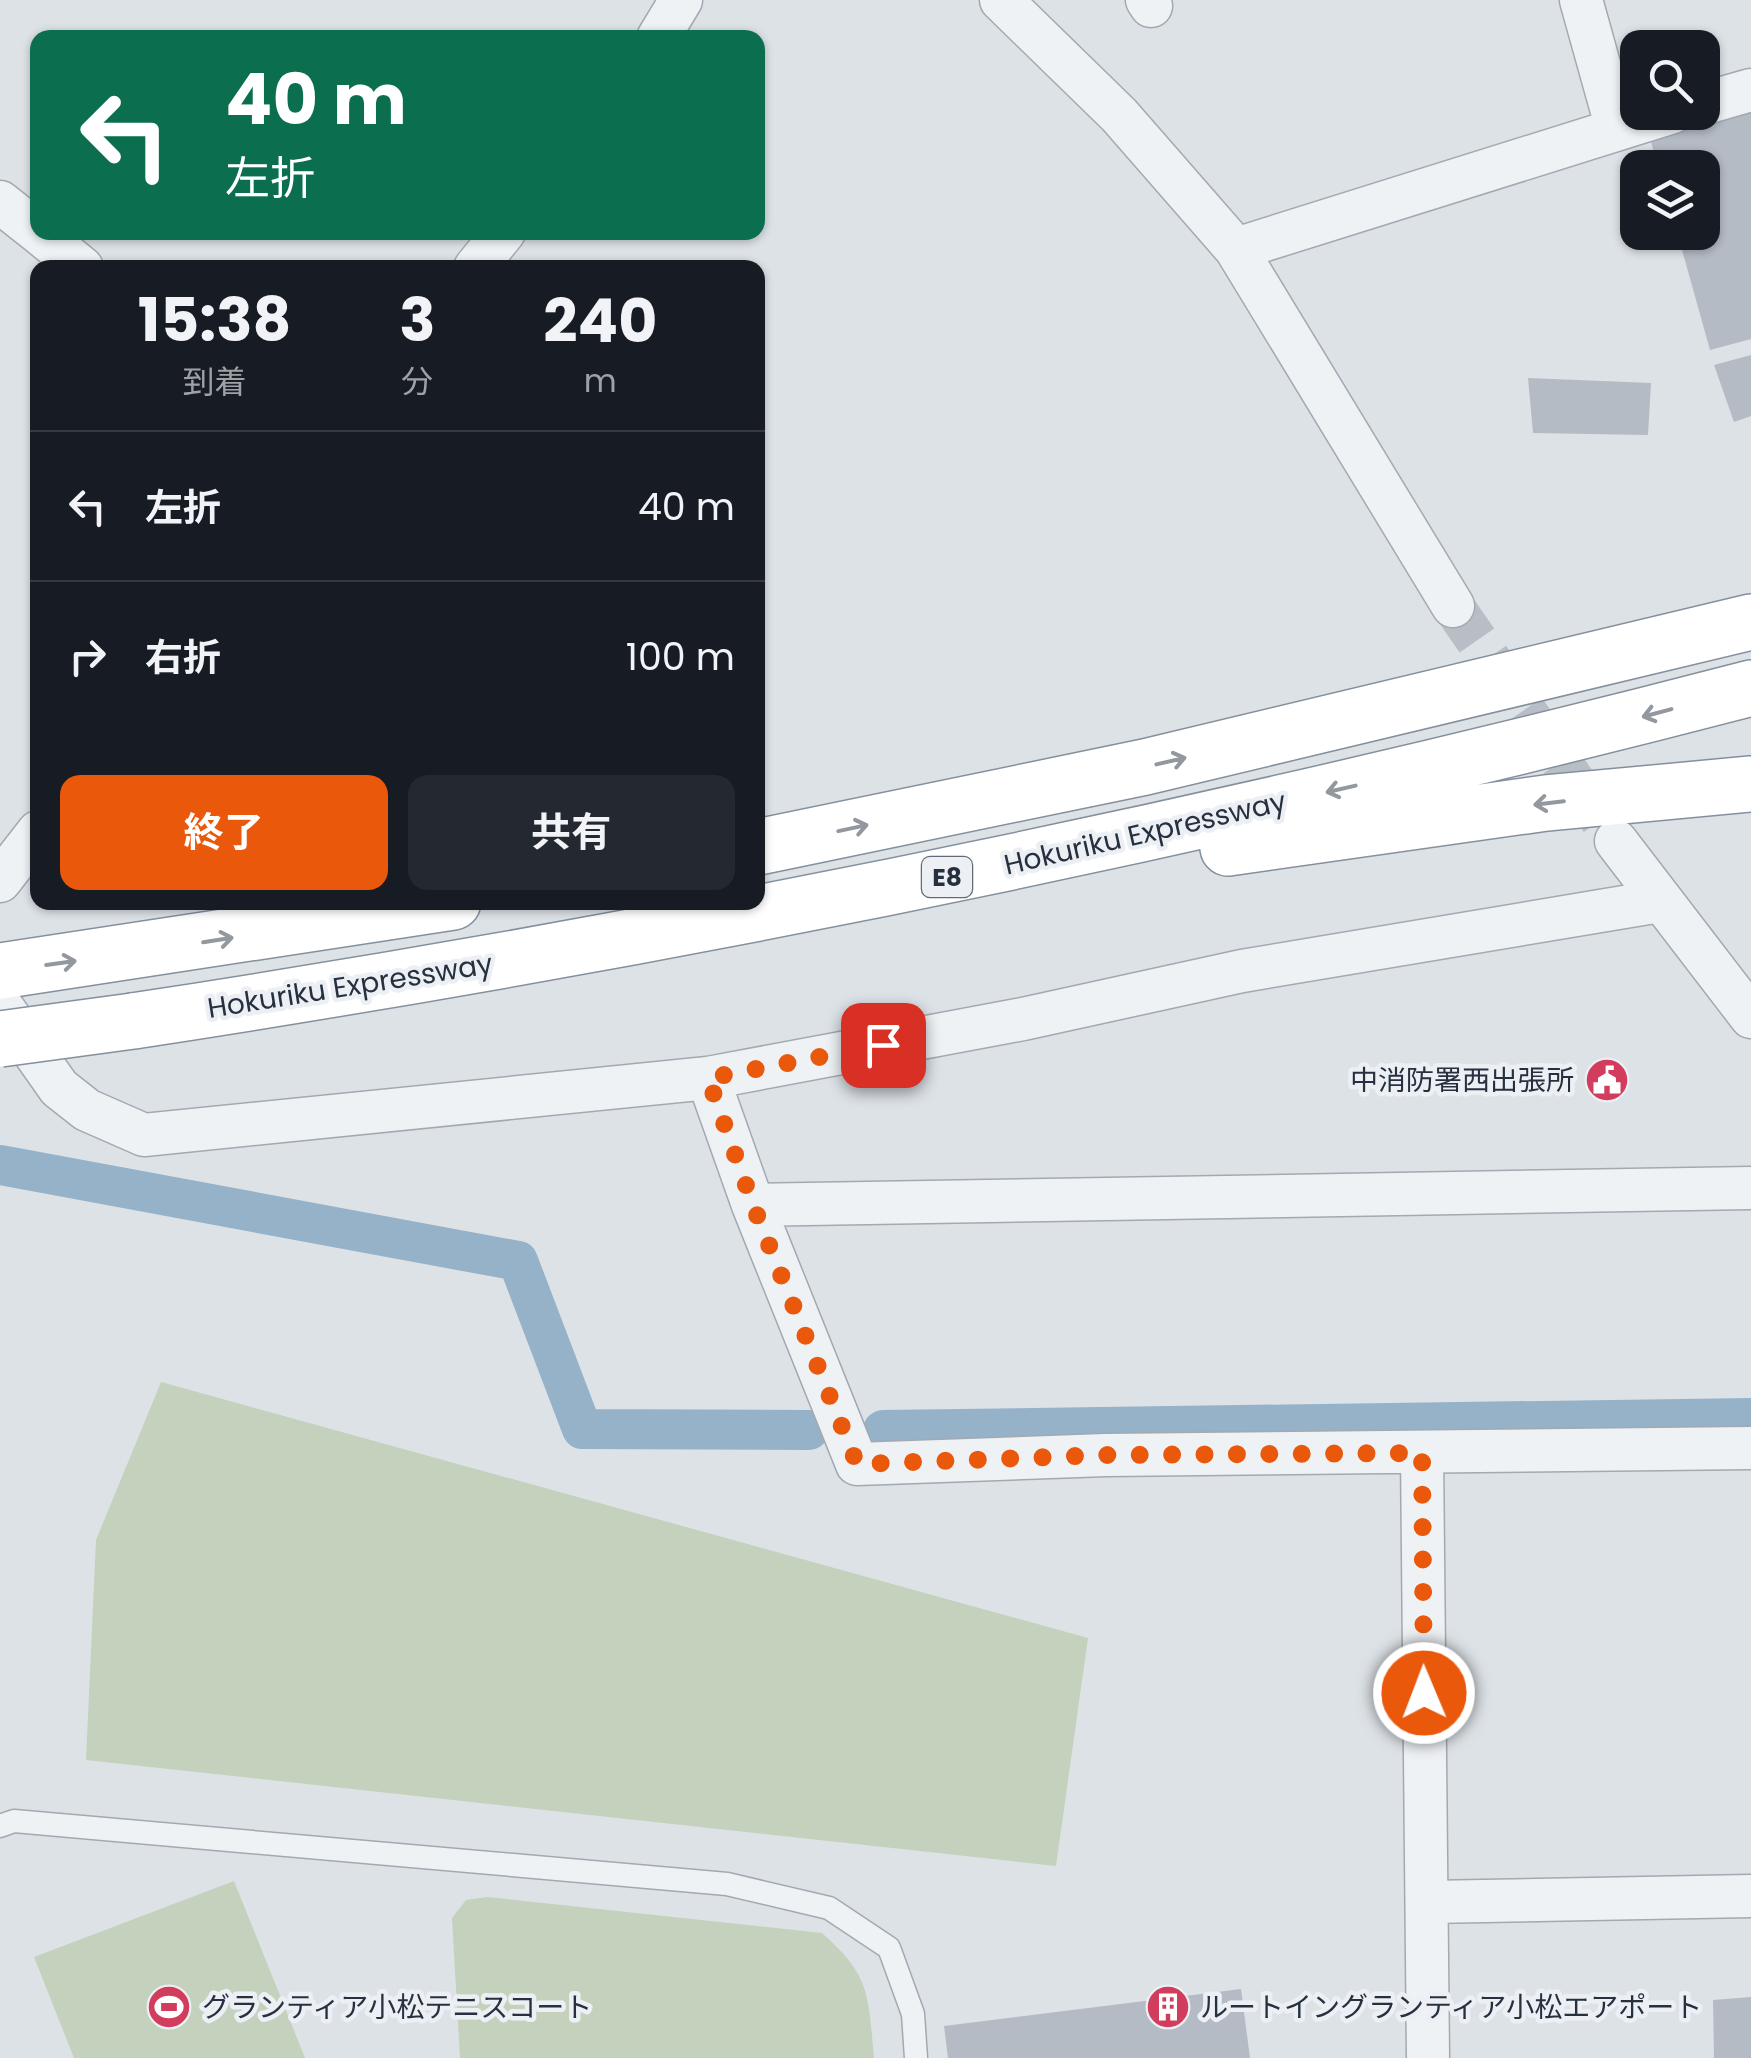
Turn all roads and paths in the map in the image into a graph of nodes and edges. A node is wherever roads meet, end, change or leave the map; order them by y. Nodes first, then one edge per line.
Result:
1 (681, 0) edge
2 (1002, 0) edge
3 (1582, 0) edge
4 (663, 30) edge
5 (1751, 90) edge
6 (1720, 99) edge
7 (1620, 128) edge
8 (1617, 129) junction
9 (0, 202) edge
10 (30, 226) edge
11 (48, 240) edge
12 (498, 240) edge
13 (1236, 249) junction
14 (72, 260) edge
15 (481, 260) edge
16 (1751, 596) edge
17 (1453, 606) tunnel mouth
18 (1751, 622) edge
19 (1526, 679) junction
20 (1751, 688) edge
21 (1751, 784) edge
22 (1616, 841) tunnel mouth
23 (30, 843) edge
24 (765, 846) edge
25 (0, 882) edge
26 (1660, 901) junction
27 (403, 910) edge
28 (0, 971) edge
29 (402, 980) junction
30 (0, 1004) edge
31 (1751, 1016) edge
32 (0, 1038) edge
33 (708, 1078) junction
34 (1751, 1188) edge
35 (753, 1205) junction
36 (1751, 1448) edge
37 (1422, 1453) junction
38 (0, 1826) edge
39 (1751, 1896) edge
40 (1429, 1902) junction
41 (916, 2058) edge
42 (1428, 2058) edge

1 - 4 street
2 - 13 street
3 - 8 street
5 - 6 street
7 - 8 street
8 - 13 street
9 - 10 street
11 - 14 street
12 - 15 street
13 - 17 street
16 - 19 highway
18 - 19 highway
24 -> 19 highway
20 -> 29 highway, Hokuriku Expressway / E8
21 -> 29 highway
22 - 26 street
23 - 25 street
26 - 31 street
26 - 33 street
28 -> 27 highway
29 - 32 highway, Hokuriku Expressway / E8, bridge
30 - 33 street
33 - 35 street
34 - 35 street
35 - 37 street
36 - 37 street
37 - 40 street
38 - 41 lane
39 - 40 street
40 - 42 street

